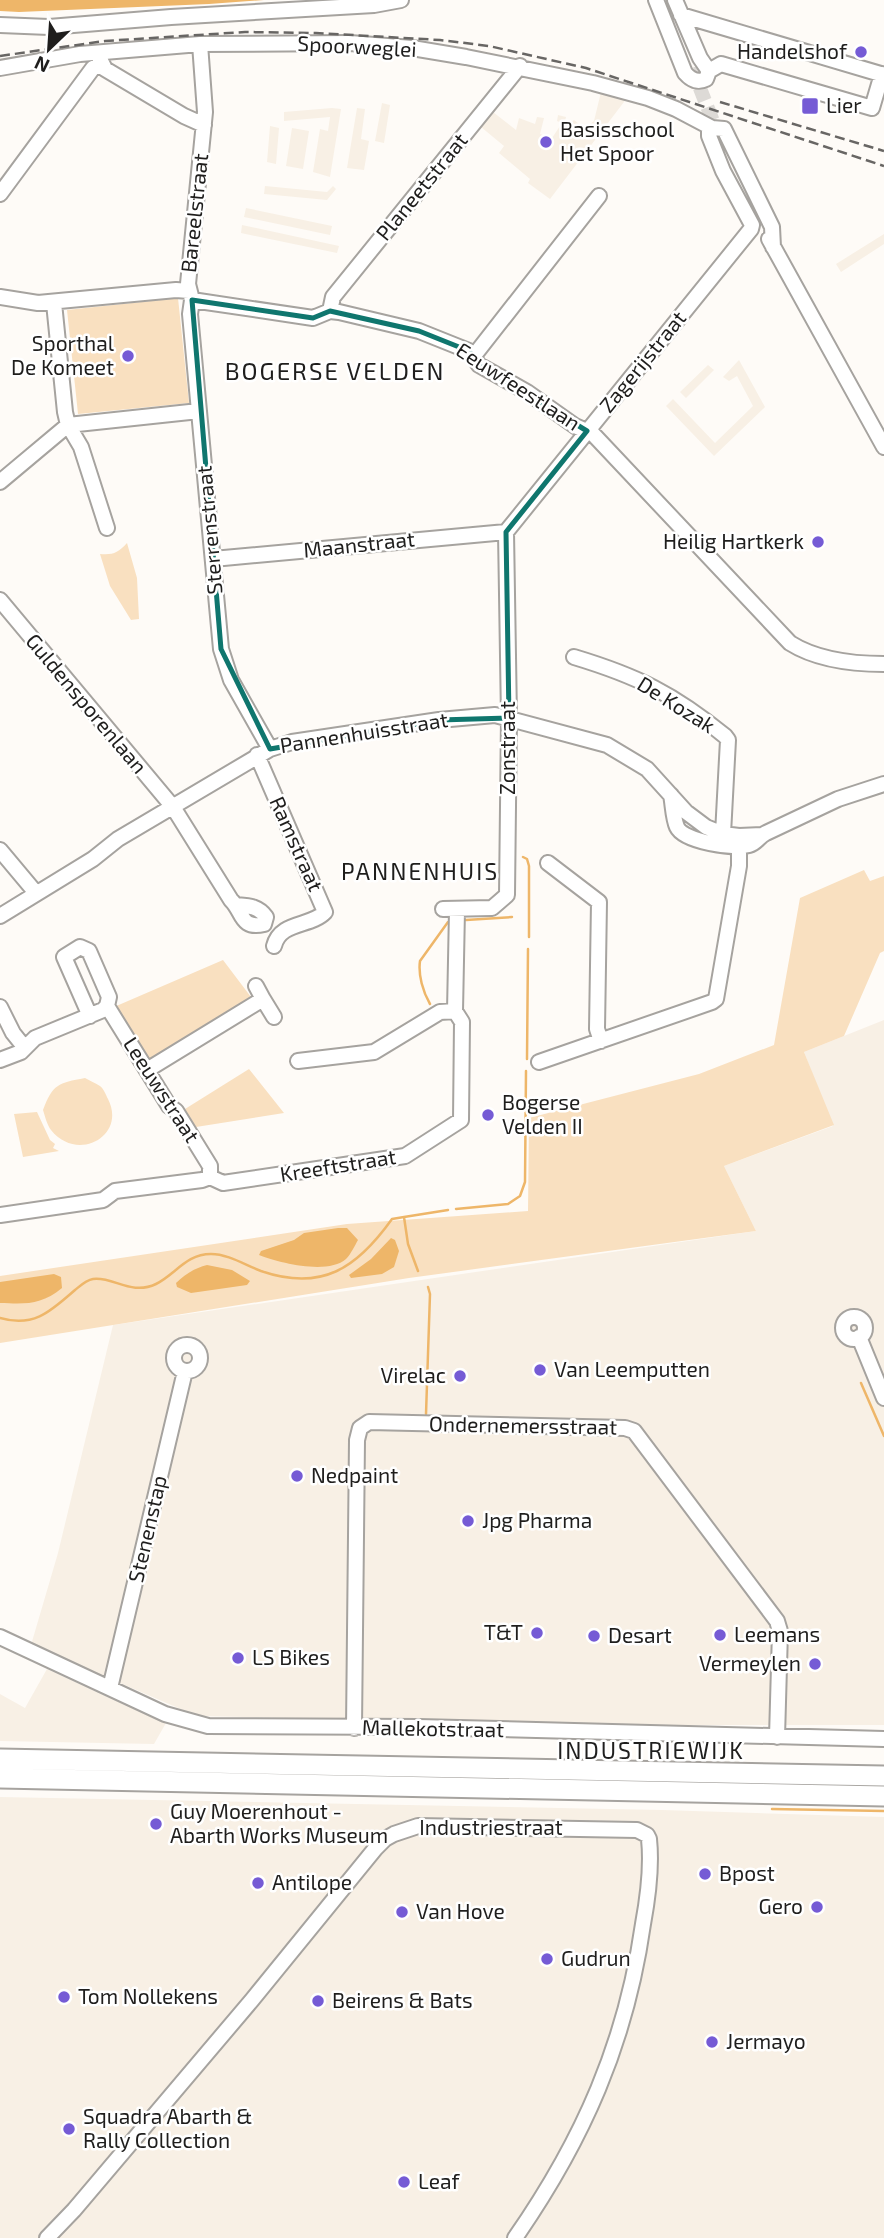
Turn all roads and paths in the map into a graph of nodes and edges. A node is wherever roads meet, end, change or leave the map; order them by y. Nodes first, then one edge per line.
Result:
1 (401, 0) edge
2 (656, 0) edge
3 (664, 0) edge
4 (675, 0) edge
5 (681, 15) junction
6 (0, 25) edge
7 (200, 44) junction
8 (100, 59) junction
9 (520, 66) junction
10 (0, 68) edge
11 (692, 68) tunnel mouth
12 (709, 71) junction
13 (883, 74) edge
14 (204, 125) junction
15 (712, 128) junction
16 (0, 194) edge
17 (599, 196) dead end
18 (190, 295) junction
19 (0, 297) edge
20 (54, 303) junction
21 (330, 310) junction
22 (474, 357) junction
23 (199, 411) junction
24 (68, 425) junction
25 (587, 431) junction
26 (884, 447) edge
27 (0, 482) edge
28 (107, 528) dead end
29 (506, 532) junction
30 (213, 559) junction
31 (0, 600) edge
32 (574, 657) dead end
33 (884, 664) edge
34 (509, 718) junction
35 (264, 752) junction
36 (884, 784) edge
37 (671, 793) junction
38 (173, 807) junction
39 (723, 834) junction
40 (762, 835) junction
41 (739, 846) junction
42 (0, 850) edge
43 (548, 863) dead end
44 (36, 893) junction
45 (236, 905) dead end
46 (450, 910) joint
47 (0, 916) edge
48 (274, 946) dead end
49 (107, 1006) junction
50 (0, 1007) edge
51 (455, 1011) junction
52 (90, 1016) junction
53 (274, 1017) dead end
54 (601, 1041) junction
55 (25, 1048) junction
56 (0, 1060) edge
57 (298, 1061) dead end
58 (539, 1062) dead end
59 (147, 1070) junction
60 (210, 1177) junction
61 (0, 1214) edge
62 (859, 1337) dead end
63 (185, 1371) dead end
64 (884, 1398) edge
65 (0, 1637) edge
66 (110, 1688) junction
67 (354, 1728) junction
68 (777, 1737) junction
69 (884, 1739) edge
70 (0, 1759) edge
71 (884, 1776) edge
72 (0, 1778) edge
73 (884, 1796) edge
74 (47, 2238) edge
75 (515, 2238) edge

1 - 6 street
2 - 12 street
3 - 11 street
4 - 5 street
5 - 12 street
5 - 13 street
7 - 8 street, Spoorweglei
7 - 9 street, Spoorweglei
7 - 14 street, Bareelstraat
8 - 10 street, Spoorweglei
8 - 14 street, Bareelstraat
8 - 16 street
9 - 15 street, Spoorweglei
9 - 21 street, Planeetstraat
12 - 13 street
14 - 18 street, Bareelstraat
15 - 25 street, Zagerijstraat
15 - 26 street, Spoorweglei
17 - 22 street
18 - 20 street, Eeuwfeestlaan
18 - 21 street, Eeuwfeestlaan
18 - 23 street, Sterrenstraat
19 - 20 street, Eeuwfeestlaan
20 - 24 street
21 - 22 street, Eeuwfeestlaan
22 - 25 street, Eeuwfeestlaan
23 - 24 street
23 - 30 street, Sterrenstraat
24 - 27 street
24 - 28 street
25 - 29 street, Zagerijstraat
25 - 33 street, Eeuwfeestlaan
29 - 30 street, Maanstraat
29 - 34 street, Zonstraat
30 - 35 street, Sterrenstraat
31 - 38 street, Guldensporenlaan
32 - 39 street, De Kozak
34 - 35 street, Pannenhuisstraat
34 - 37 street, Pannenhuisstraat
34 - 46 street, Zonstraat
35 - 38 street, Pannenhuisstraat
35 - 48 street, Ramstraat
36 - 40 street, Pannenhuisstraat
37 - 39 street, Pannenhuisstraat
37 - 41 street
38 - 44 street, Pannenhuisstraat
38 - 45 street, Guldensporenlaan
39 - 40 street, Pannenhuisstraat
40 - 41 street, Pannenhuisstraat
41 - 54 street
42 - 44 street
43 - 54 street
44 - 47 street, Pannenhuisstraat
46 - 51 street, Kreeftstraat
49 - 52 street
49 - 52 street, Leeuwstraat
49 - 59 street, Leeuwstraat
50 - 55 street
51 - 57 street
51 - 60 street, Kreeftstraat
52 - 55 street
53 - 59 street
54 - 58 street
55 - 56 street
59 - 60 street, Leeuwstraat
60 - 61 street, Kreeftstraat
62 - 64 street
63 - 66 street, Stenenstap
65 - 66 street, Mallekotstraat
66 - 67 street, Mallekotstraat
67 - 68 street, Mallekotstraat
67 - 68 street, Ondernemersstraat
68 - 69 street, Mallekotstraat
70 - 71 highway
72 - 73 highway
74 - 75 street, Industriestraat

